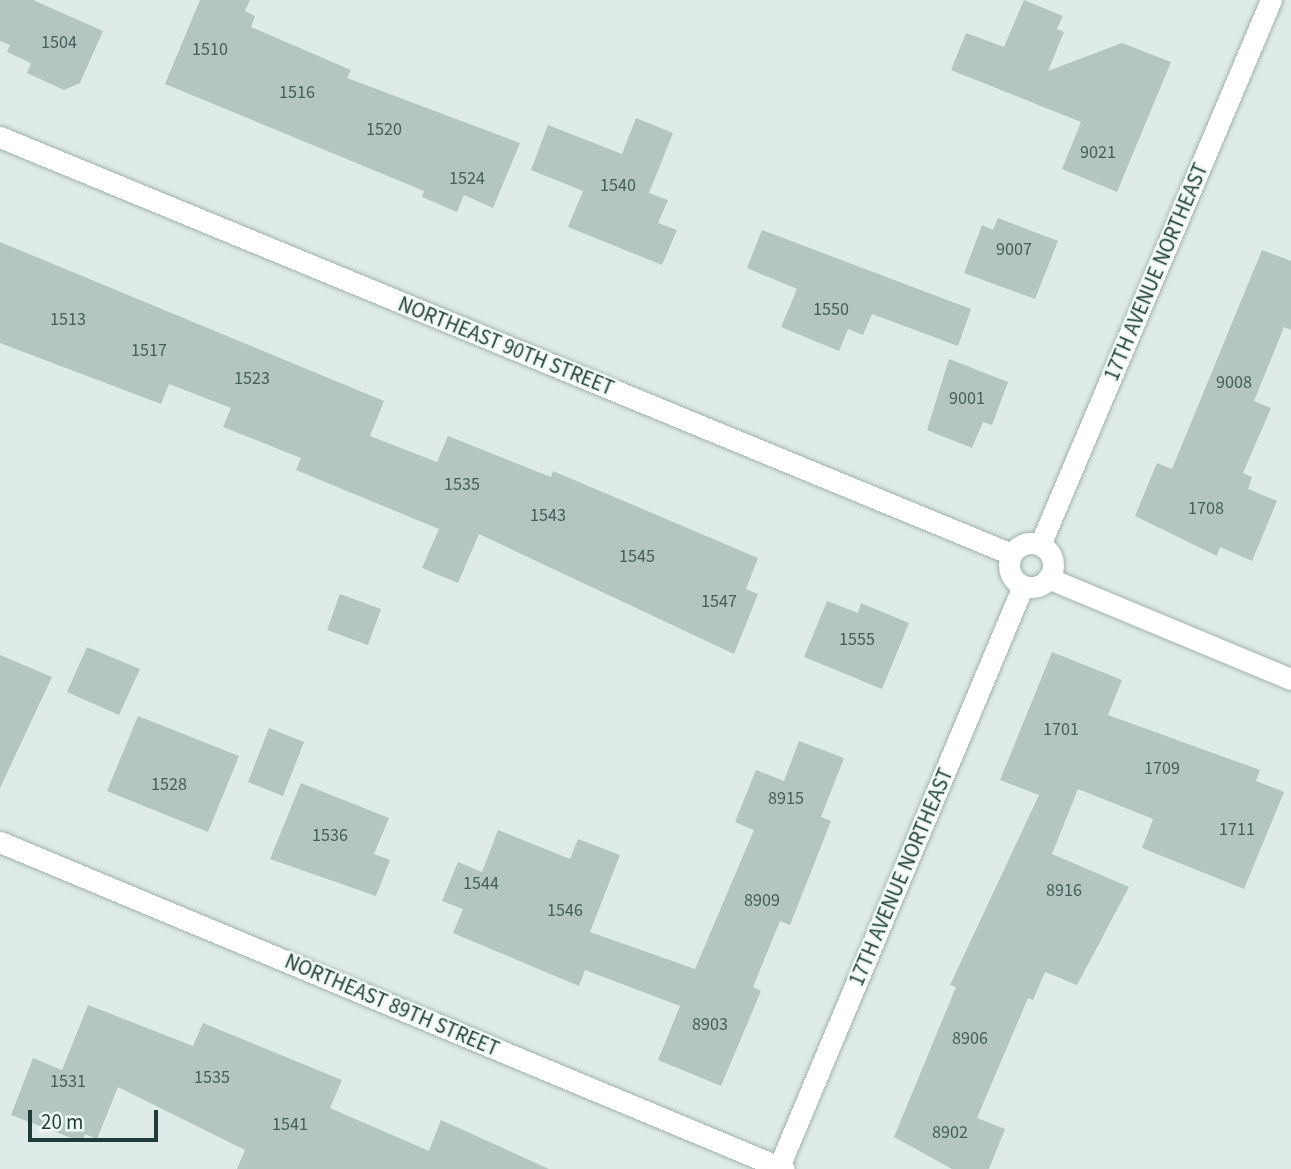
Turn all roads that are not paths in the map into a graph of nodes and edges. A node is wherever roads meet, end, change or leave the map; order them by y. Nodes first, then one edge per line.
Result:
1 (1271, 0) edge
2 (0, 137) edge
3 (1040, 545) junction
4 (1011, 554) junction
5 (1048, 578) junction
6 (1023, 586) junction
7 (1291, 679) edge
8 (0, 842) edge
9 (781, 1168) edge

1 - 3 street, 17TH AVENUE NORTHEAST
2 - 4 street, NORTHEAST 90TH STREET
3 - 4 street
3 - 5 street
4 - 6 street
5 - 6 street
5 - 7 street
6 - 9 street, 17TH AVENUE NORTHEAST
8 - 9 street, NORTHEAST 89TH STREET

